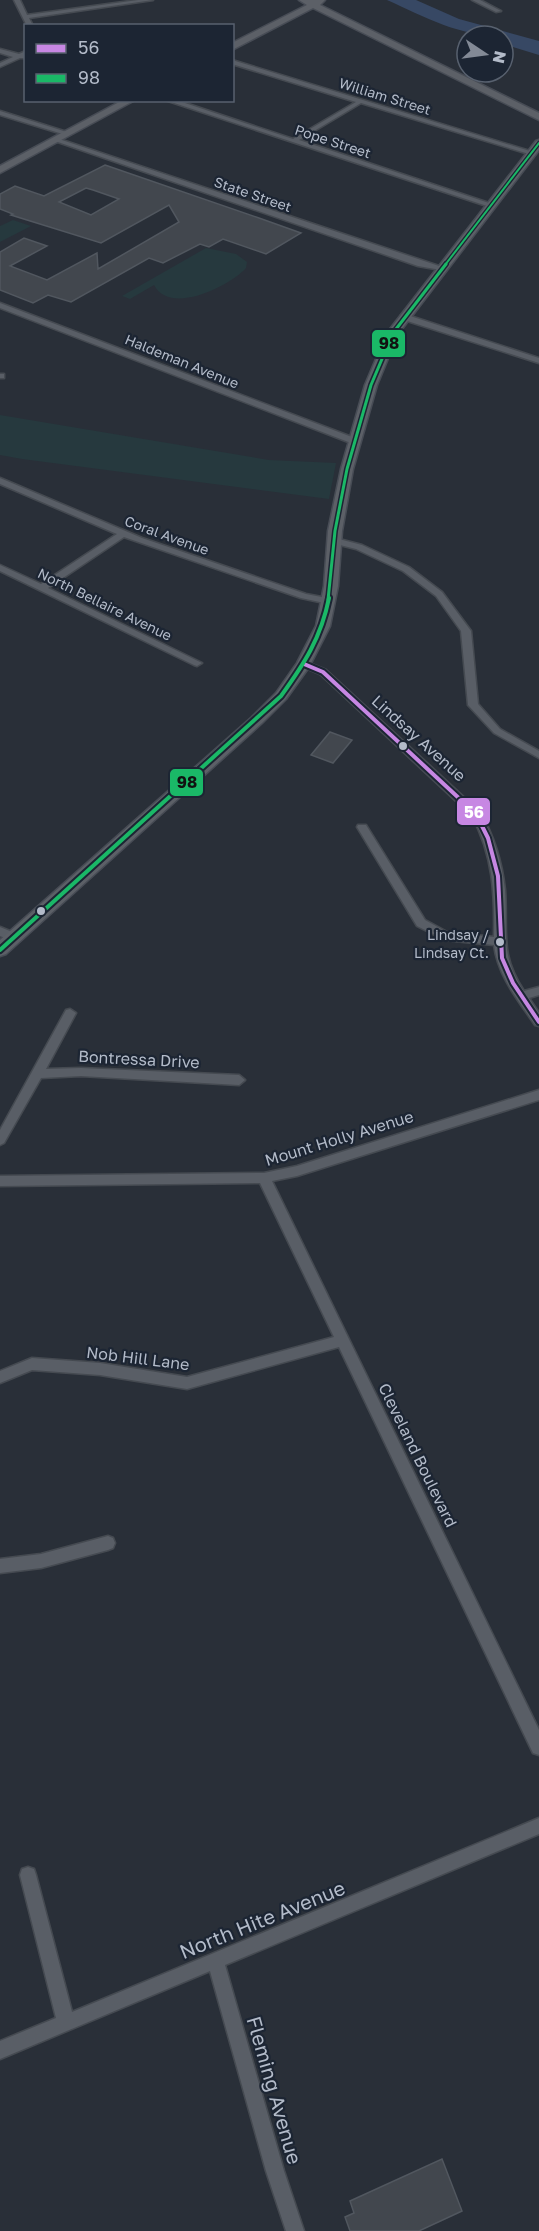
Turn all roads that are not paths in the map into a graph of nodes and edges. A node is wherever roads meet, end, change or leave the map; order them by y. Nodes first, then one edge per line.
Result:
1 (17, 0) edge
2 (150, 0) edge
3 (322, 0) edge
4 (475, 0) edge
5 (308, 2) edge
6 (498, 11) dead end
7 (26, 17) junction
8 (29, 24) edge
9 (234, 46) edge
10 (0, 51) edge
11 (22, 58) edge
12 (234, 63) edge
13 (0, 65) edge
14 (361, 101) junction
15 (127, 102) edge
16 (174, 102) edge
17 (0, 113) edge
18 (539, 117) edge
19 (68, 134) junction
20 (57, 140) junction
21 (293, 141) junction
22 (539, 142) edge
23 (531, 153) junction
24 (0, 170) edge
25 (490, 205) junction
26 (441, 268) junction
27 (0, 305) edge
28 (404, 317) junction
29 (539, 361) edge
30 (354, 441) junction
31 (0, 481) edge
32 (122, 534) junction
33 (335, 541) junction
34 (0, 568) edge
35 (42, 588) junction
36 (329, 601) junction
37 (197, 663) dead end
38 (304, 664) junction
39 (539, 755) edge
40 (362, 827) dead end
41 (7, 934) edge
42 (500, 942) junction
43 (0, 950) edge
44 (539, 991) edge
45 (523, 996) junction
46 (70, 1013) dead end
47 (539, 1022) edge
48 (37, 1074) junction
49 (239, 1080) dead end
50 (539, 1095) edge
51 (0, 1140) edge
52 (264, 1178) junction
53 (0, 1181) edge
54 (342, 1341) junction
55 (0, 1377) edge
56 (108, 1543) dead end
57 (0, 1566) edge
58 (539, 1747) edge
59 (539, 1826) edge
60 (28, 1875) dead end
61 (215, 1961) junction
62 (66, 2022) junction
63 (0, 2050) edge
64 (295, 2231) edge

1 - 7 street
2 - 7 street
3 - 5 main road
4 - 6 street
5 - 9 main road
5 - 18 main road
7 - 8 street
10 - 11 street
11 - 13 street
12 - 14 street, William Street
14 - 21 street
14 - 23 street, William Street
15 - 19 main road
16 - 21 street, Pope Street
17 - 19 street
19 - 20 main road
20 - 24 main road
20 - 26 street, State Street
21 - 25 street, Pope Street
22 - 23 main road
23 - 25 main road
25 - 26 main road
26 - 28 main road
27 - 30 street, Haldeman Avenue
28 - 29 street
28 - 30 main road
30 - 33 main road
31 - 32 street, Coral Avenue
32 - 35 street
32 - 36 street, Coral Avenue
33 - 36 main road
33 - 39 street
34 - 35 street, North Bellaire Avenue
35 - 37 street, North Bellaire Avenue
36 - 38 main road
38 - 41 main road
38 - 42 street, Lindsay Avenue
40 - 42 street
41 - 43 main road
42 - 45 street, Lindsay Avenue
44 - 45 street
45 - 47 street, Lindsay Avenue
46 - 48 street
48 - 49 street, Bontressa Drive
48 - 51 street
50 - 52 street, Mount Holly Avenue
52 - 53 street, Mount Holly Avenue
52 - 54 street, Cleveland Boulevard
54 - 55 street, Nob Hill Lane
54 - 58 street, Cleveland Boulevard
56 - 57 street
59 - 61 street, North Hite Avenue
60 - 62 street
61 - 62 street, North Hite Avenue
61 - 64 street, Fleming Avenue
62 - 63 street, North Hite Avenue

